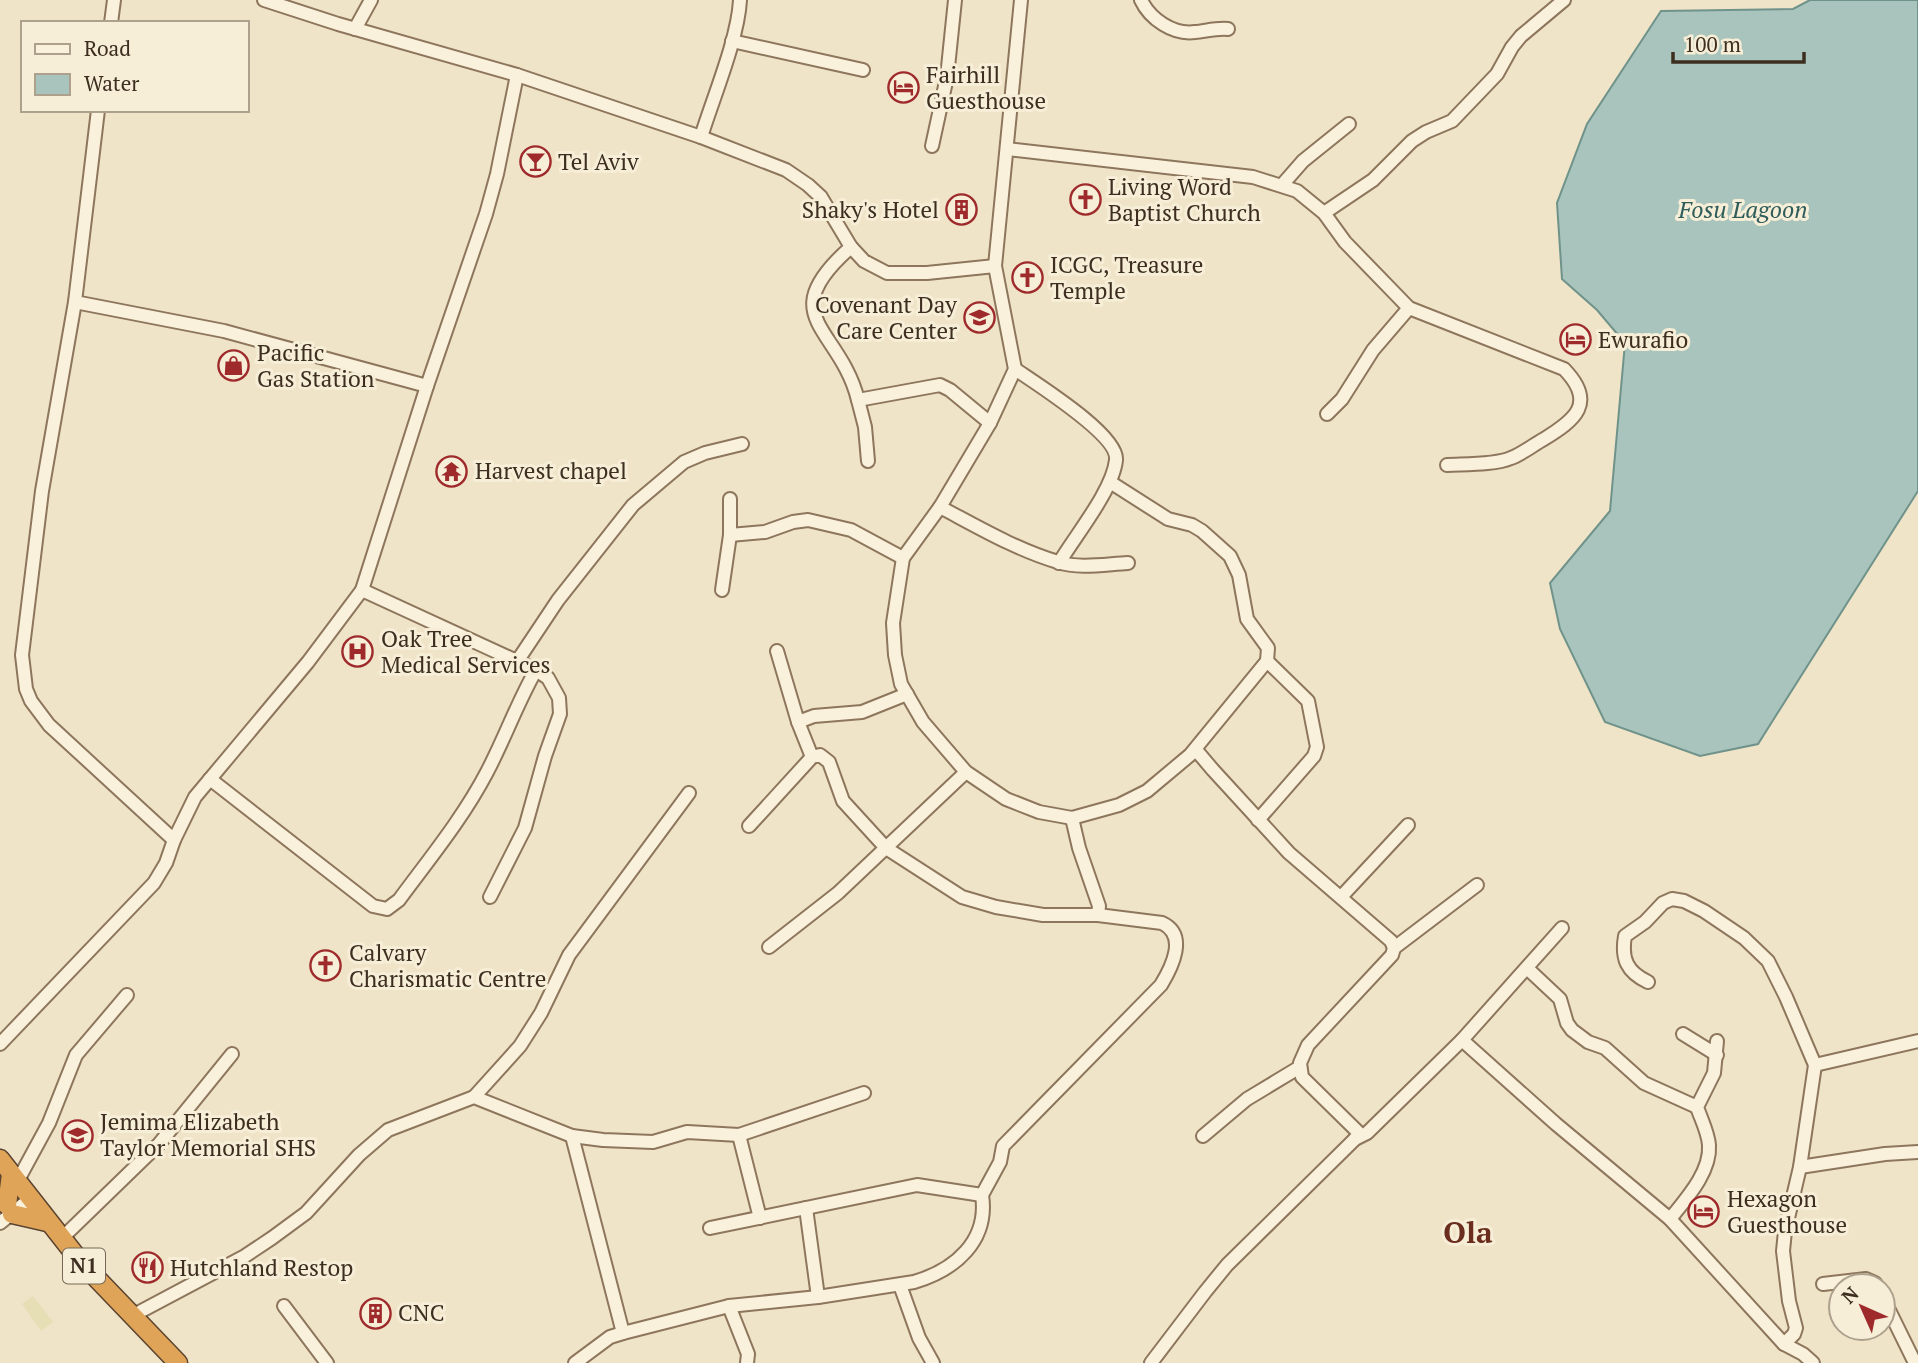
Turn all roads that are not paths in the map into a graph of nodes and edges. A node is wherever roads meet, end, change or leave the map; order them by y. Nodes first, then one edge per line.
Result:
1 (114, 0) edge
2 (264, 0) edge
3 (371, 0) edge
4 (740, 0) edge
5 (955, 0) edge
6 (1021, 0) edge
7 (1141, 0) edge
8 (1564, 0) edge
9 (111, 21) edge
10 (355, 29) junction
11 (1227, 29) dead end
12 (732, 41) junction
13 (863, 70) dead end
14 (517, 75) junction
15 (98, 112) edge
16 (1349, 124) dead end
17 (701, 137) junction
18 (932, 146) dead end
19 (1007, 149) junction
20 (1282, 185) junction
21 (1324, 213) junction
22 (851, 247) junction
23 (995, 266) junction
24 (75, 302) junction
25 (1409, 308) junction
26 (1015, 369) junction
27 (427, 386) junction
28 (858, 400) junction
29 (1327, 414) dead end
30 (990, 423) junction
31 (742, 444) dead end
32 (868, 461) dead end
33 (1447, 465) dead end
34 (1110, 482) junction
35 (730, 499) dead end
36 (940, 508) junction
37 (730, 535) junction
38 (903, 558) junction
39 (1059, 563) junction
40 (1128, 563) dead end
41 (362, 590) junction
42 (722, 590) dead end
43 (777, 651) dead end
44 (518, 660) junction
45 (1266, 661) junction
46 (536, 670) junction
47 (907, 694) junction
48 (798, 722) junction
49 (1196, 750) junction
50 (812, 757) junction
51 (966, 772) junction
52 (210, 779) junction
53 (689, 793) dead end
54 (1072, 818) junction
55 (1258, 820) junction
56 (749, 825) dead end
57 (1408, 825) dead end
58 (174, 840) junction
59 (886, 848) junction
60 (1477, 885) dead end
61 (491, 897) dead end
62 (1341, 897) junction
63 (1098, 915) junction
64 (1562, 928) dead end
65 (769, 947) dead end
66 (1394, 948) junction
67 (1527, 968) junction
68 (1648, 982) dead end
69 (127, 995) dead end
70 (1683, 1034) dead end
71 (1462, 1040) junction
72 (1918, 1041) edge
73 (1, 1046) edge
74 (232, 1055) dead end
75 (1815, 1065) junction
76 (1300, 1067) junction
77 (864, 1093) dead end
78 (474, 1097) junction
79 (1697, 1107) junction
80 (739, 1135) junction
81 (572, 1136) junction
82 (1203, 1136) dead end
83 (1355, 1139) junction
84 (1918, 1152) edge
85 (1800, 1167) junction
86 (16, 1181) edge
87 (982, 1195) junction
88 (806, 1208) junction
89 (5, 1213) edge
90 (760, 1219) junction
91 (1670, 1219) junction
92 (47, 1222) junction
93 (710, 1228) dead end
94 (61, 1239) junction
95 (1823, 1284) dead end
96 (1827, 1284) edge
97 (900, 1285) junction
98 (818, 1297) junction
99 (284, 1306) dead end
100 (729, 1306) junction
101 (132, 1316) junction
102 (1897, 1326) edge
103 (623, 1334) junction
104 (1784, 1344) junction
105 (178, 1363) edge
106 (327, 1363) edge
107 (575, 1363) edge
108 (747, 1363) edge
109 (933, 1363) edge
110 (1151, 1363) edge
111 (1813, 1363) edge
112 (1915, 1363) edge

1 - 9 street
2 - 10 street
3 - 10 street
4 - 12 street
5 - 18 street
6 - 19 street
7 - 11 street
8 - 21 street
10 - 14 street
12 - 13 street
12 - 17 street
14 - 17 street
14 - 27 street
15 - 24 street
16 - 20 street
17 - 22 street
19 - 20 street
19 - 23 street
20 - 21 street
21 - 25 street
22 - 23 street
22 - 28 street
23 - 26 street
24 - 27 street
24 - 58 street
25 - 29 street
25 - 33 street
26 - 30 street
26 - 34 street
27 - 41 street
28 - 30 street
28 - 32 street
30 - 36 street
31 - 44 street
34 - 39 street
34 - 45 street
35 - 37 street
36 - 38 street
36 - 39 street
37 - 38 street
37 - 42 street
38 - 47 street
39 - 40 street
41 - 44 street
41 - 52 street
43 - 48 street
44 - 46 street
45 - 49 street
45 - 55 street
46 - 52 street
46 - 61 street
47 - 48 street
47 - 51 street
48 - 50 street
49 - 54 street
49 - 55 street
50 - 56 street
50 - 59 street
51 - 54 street
51 - 59 street
52 - 58 street
53 - 78 street
54 - 63 street
55 - 62 street
57 - 62 street
58 - 73 street
59 - 63 street
59 - 65 street
60 - 66 street
62 - 66 street
63 - 87 street
64 - 67 street
66 - 76 street
67 - 71 street
67 - 79 street
68 - 75 street
69 - 86 street
70 - 79 street
71 - 83 street
71 - 91 street
72 - 75 street
74 - 94 street
75 - 85 street
76 - 82 street
76 - 83 street
77 - 80 street
78 - 81 street
78 - 101 street
79 - 91 street
80 - 81 street
80 - 90 street
81 - 103 street
83 - 110 street
84 - 85 street
85 - 104 street
86 - 89 highway
86 - 89 street
86 - 92 highway, N1
87 - 88 street
87 - 97 street
88 - 90 street
88 - 98 street
89 - 92 highway
90 - 93 street
91 - 104 street
92 - 94 highway, N1
94 - 101 highway, N1
95 - 96 street
97 - 98 street
97 - 109 street
98 - 100 street
99 - 106 street
100 - 103 street
100 - 108 street
101 - 105 highway, N1
102 - 112 street
103 - 107 street
104 - 111 street

